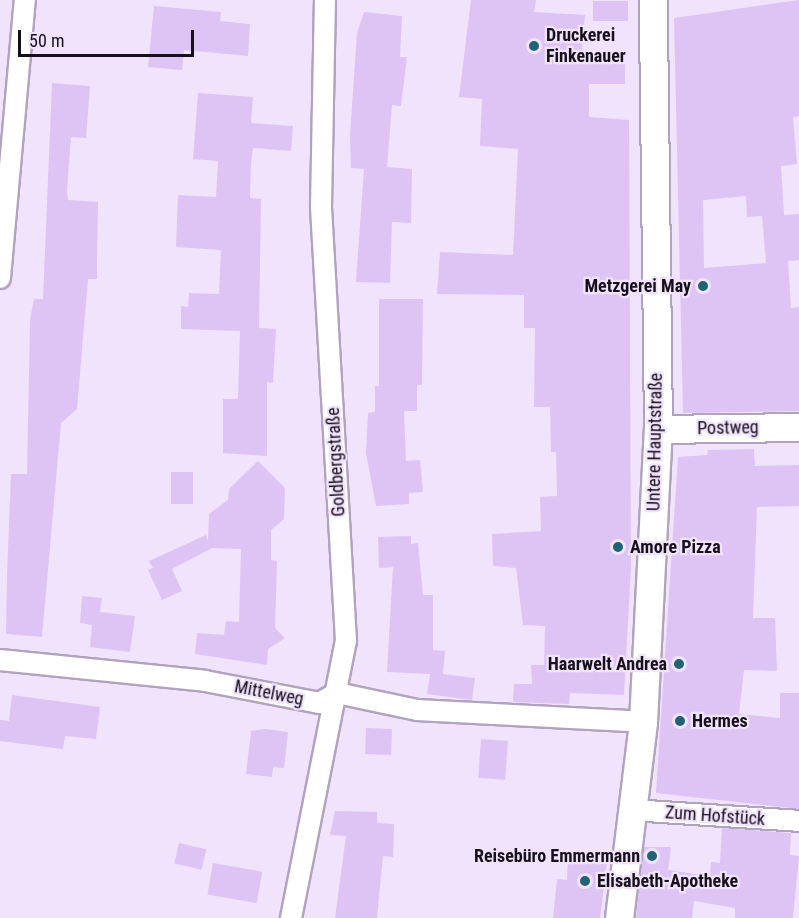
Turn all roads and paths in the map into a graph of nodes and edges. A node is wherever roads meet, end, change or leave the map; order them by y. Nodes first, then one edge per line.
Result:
1 (25, 0) edge
2 (325, 0) edge
3 (653, 0) edge
4 (5, 177) edge
5 (0, 278) edge
6 (799, 427) edge
7 (658, 429) junction
8 (0, 660) edge
9 (337, 693) junction
10 (643, 722) junction
11 (631, 810) junction
12 (799, 822) edge
13 (291, 918) edge
14 (619, 918) edge

1 - 4 street
2 - 9 street, Goldbergstraße
3 - 7 main road, Untere Hauptstraße
4 - 5 street
6 - 7 main road, Postweg
7 - 10 main road, Untere Hauptstraße
8 - 9 street, Mittelweg
9 - 10 street, Mittelweg
9 - 13 street, Goldbergstraße
10 - 11 main road, Untere Hauptstraße
11 - 12 street, Zum Hofstück
11 - 14 main road, Untere Hauptstraße

